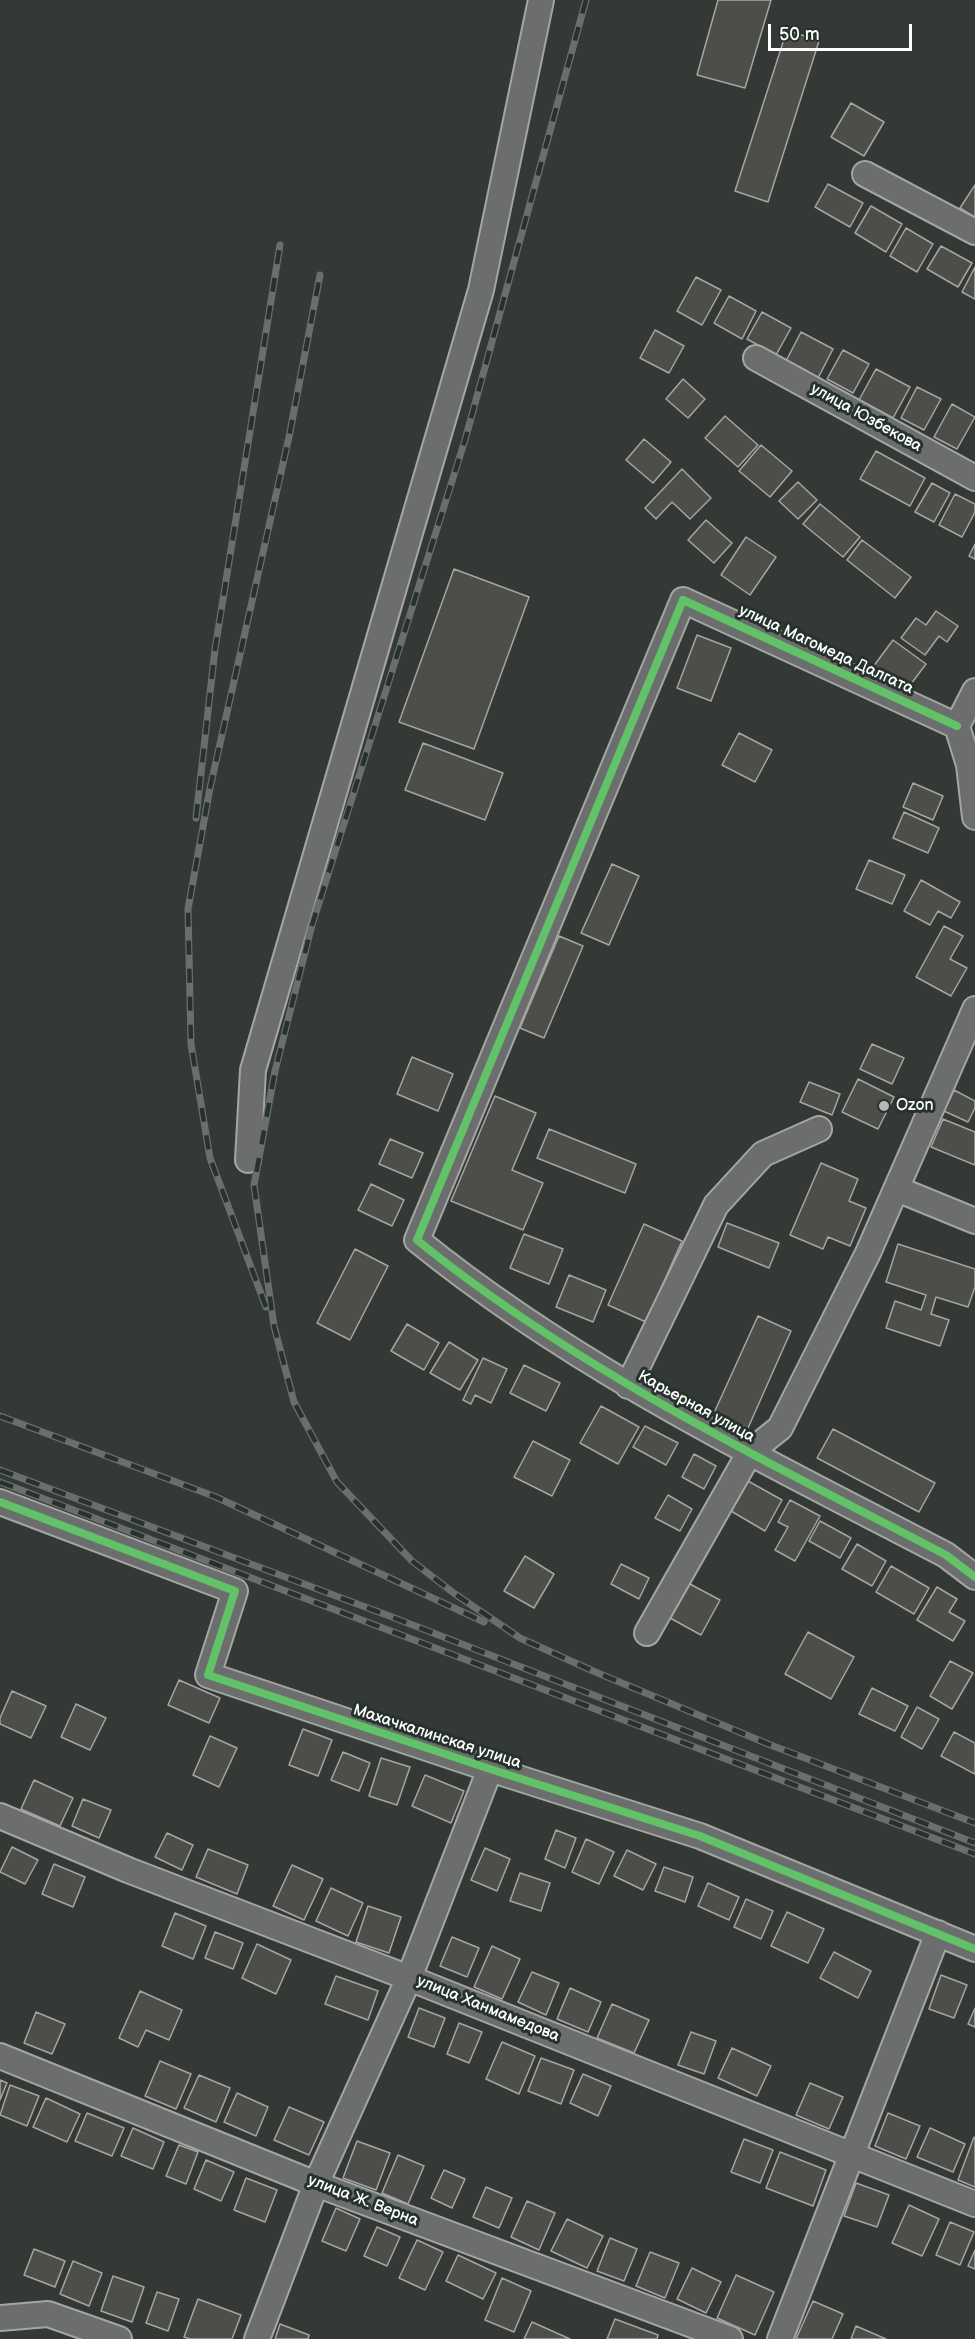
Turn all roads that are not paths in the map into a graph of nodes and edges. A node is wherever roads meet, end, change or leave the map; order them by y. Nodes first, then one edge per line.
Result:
1 (541, 0) edge
2 (865, 174) dead end
3 (975, 232) edge
4 (756, 358) dead end
5 (975, 478) edge
6 (975, 691) edge
7 (957, 726) junction
8 (972, 767) edge
9 (975, 817) edge
10 (975, 1009) edge
11 (819, 1129) dead end
12 (248, 1160) dead end
13 (897, 1189) junction
14 (975, 1221) edge
15 (417, 1240) joint
16 (628, 1386) junction
17 (750, 1452) junction
18 (0, 1502) edge
19 (975, 1577) edge
20 (647, 1633) dead end
21 (490, 1769) junction
22 (0, 1816) edge
23 (938, 1933) junction
24 (975, 1949) edge
25 (409, 1978) junction
26 (0, 2056) edge
27 (853, 2156) junction
28 (316, 2184) junction
29 (975, 2204) edge
30 (0, 2318) edge
31 (119, 2339) edge
32 (257, 2339) edge
33 (730, 2339) edge
34 (780, 2339) edge

1 - 12 street
2 - 3 street
4 - 5 street, улица Юзбекова
6 - 7 street
7 - 8 street
7 - 15 street, улица Магомеда Далгата
8 - 9 street
10 - 13 street, Карьерная улица
11 - 16 street
13 - 14 street
13 - 17 street, Карьерная улица
15 - 16 street, Карьерная улица
16 - 17 street, Карьерная улица
17 - 19 street, Карьерная улица
17 - 20 street, Карьерная улица
18 - 21 street, Махачкалинская улица
21 - 23 street, Махачкалинская улица
21 - 25 street
22 - 25 street, улица Ханмамедова
23 - 24 street, Махачкалинская улица
23 - 27 street
25 - 27 street, улица Ханмамедова
25 - 28 street
26 - 28 street, улица Ж. Верна
27 - 29 street, улица Ханмамедова
27 - 34 street
28 - 32 street
28 - 33 street, улица Ж. Верна
30 - 31 street

